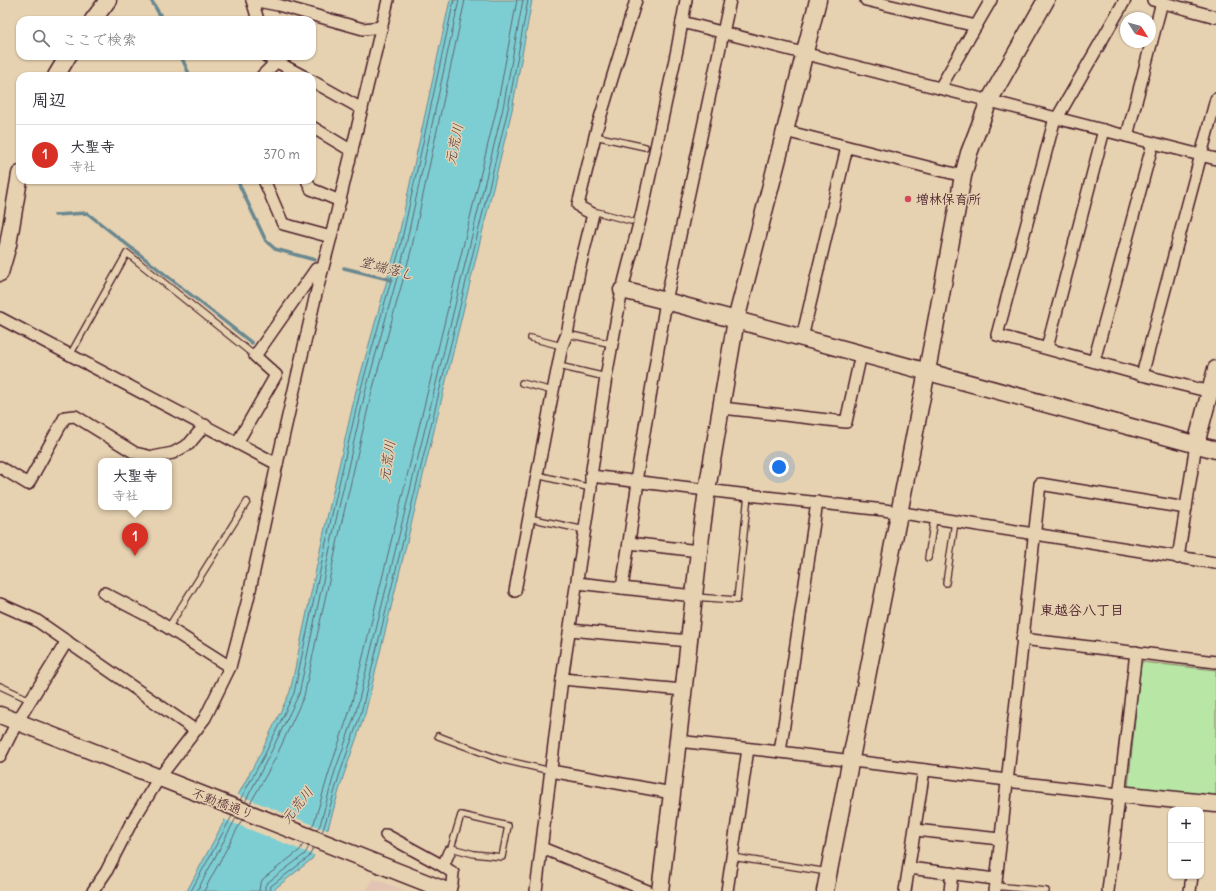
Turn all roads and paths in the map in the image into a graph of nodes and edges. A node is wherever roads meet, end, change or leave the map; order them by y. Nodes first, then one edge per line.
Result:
1 (108, 0) edge
2 (252, 0) edge
3 (388, 0) edge
4 (636, 0) edge
5 (686, 0) edge
6 (730, 0) edge
7 (818, 0) edge
8 (866, 0) edge
9 (990, 0) edge
10 (1046, 0) edge
11 (1124, 0) edge
12 (1158, 1) edge
13 (279, 3) edge
14 (97, 16) edge
15 (257, 16) edge
16 (1216, 17) edge
17 (682, 22) junction
18 (976, 26) junction
19 (382, 27) junction
20 (363, 29) junction
21 (724, 32) junction
22 (378, 42) junction
23 (804, 53) junction
24 (66, 60) edge
25 (277, 61) joint
26 (58, 72) edge
27 (266, 72) edge
28 (296, 72) edge
29 (316, 83) edge
30 (940, 88) junction
31 (1216, 99) edge
32 (989, 101) junction
33 (362, 109) junction
34 (1056, 118) junction
35 (316, 129) edge
36 (1104, 130) junction
37 (785, 131) junction
38 (595, 136) junction
39 (1128, 136) junction
40 (1153, 143) junction
41 (645, 147) dead end
42 (847, 147) junction
43 (352, 151) junction
44 (1201, 155) junction
45 (1216, 159) edge
46 (963, 176) junction
47 (18, 184) edge
48 (266, 184) edge
49 (309, 184) edge
50 (340, 201) junction
51 (591, 213) junction
52 (631, 221) dead end
53 (331, 237) junction
54 (322, 269) junction
55 (0, 273) edge
56 (622, 290) junction
57 (666, 301) junction
58 (0, 318) edge
59 (736, 320) junction
60 (567, 334) junction
61 (532, 338) dead end
62 (802, 338) junction
63 (612, 344) junction
64 (562, 346) junction
65 (1047, 348) junction
66 (861, 354) junction
67 (70, 355) junction
68 (255, 356) junction
69 (1094, 361) junction
70 (559, 366) junction
71 (1216, 369) edge
72 (927, 371) junction
73 (1142, 375) junction
74 (606, 377) junction
75 (522, 383) dead end
76 (553, 391) junction
77 (1213, 392) edge
78 (722, 408) junction
79 (205, 425) junction
80 (237, 443) junction
81 (1196, 444) junction
82 (1216, 450) edge
83 (277, 464) junction
84 (0, 467) edge
85 (536, 475) junction
86 (591, 476) junction
87 (637, 481) junction
88 (591, 488) junction
89 (707, 490) junction
90 (748, 495) junction
91 (247, 502) dead end
92 (817, 502) junction
93 (1186, 508) junction
94 (899, 513) junction
95 (529, 518) junction
96 (934, 519) junction
97 (954, 522) junction
98 (585, 530) junction
99 (1034, 534) junction
100 (629, 543) junction
101 (699, 551) junction
102 (928, 558) dead end
103 (1178, 558) junction
104 (1216, 563) edge
105 (577, 583) junction
106 (946, 583) dead end
107 (622, 588) junction
108 (515, 591) dead end
109 (104, 593) dead end
110 (694, 596) junction
111 (0, 604) edge
112 (168, 628) junction
113 (570, 630) junction
114 (1022, 639) junction
115 (67, 641) junction
116 (689, 641) junction
117 (1136, 652) junction
118 (1216, 662) edge
119 (230, 667) junction
120 (562, 679) junction
121 (0, 686) edge
122 (683, 690) junction
123 (30, 700) junction
124 (0, 714) edge
125 (17, 722) junction
126 (195, 730) junction
127 (438, 736) dead end
128 (678, 741) junction
129 (748, 749) junction
130 (780, 752) junction
131 (0, 756) edge
132 (851, 761) junction
133 (924, 770) junction
134 (551, 771) junction
135 (159, 778) junction
136 (1007, 780) junction
137 (672, 793) junction
138 (1119, 794) junction
139 (1216, 804) edge
140 (1200, 806) edge
141 (915, 830) junction
142 (386, 835) dead end
143 (1000, 839) junction
144 (542, 848) junction
145 (451, 850) junction
146 (732, 857) junction
147 (443, 866) junction
148 (909, 868) junction
149 (828, 872) junction
150 (952, 873) junction
151 (1192, 879) edge
152 (995, 885) edge
153 (93, 891) edge
154 (447, 891) edge
155 (450, 891) edge
156 (536, 891) edge
157 (648, 891) edge
158 (660, 891) edge
159 (727, 891) edge
160 (825, 891) edge
161 (906, 891) edge
162 (950, 891) edge
163 (1046, 891) edge
164 (1108, 891) edge
165 (1190, 891) edge

1 - 14 street
2 - 13 street
2 - 15 street
3 - 19 street
4 - 38 street
5 - 17 street
6 - 21 street
7 - 23 street
8 - 18 street
9 - 18 street
10 - 32 street
11 - 34 street
12 - 16 street
12 - 39 street
13 - 20 street
17 - 21 street
17 - 56 street
18 - 30 street
19 - 20 street
19 - 22 street
20 - 22 street
21 - 23 street
21 - 57 street
22 - 33 street
23 - 30 street
23 - 37 street
24 - 26 street
25 - 27 street
25 - 28 street
29 - 33 street
30 - 32 street
31 - 44 street
32 - 34 street
32 - 46 street
33 - 43 street
34 - 36 street
34 - 65 street
35 - 43 street
36 - 39 street
36 - 65 street
37 - 42 street
37 - 59 street
38 - 41 lane
38 - 51 street
39 - 40 street
40 - 44 street
40 - 69 street
42 - 46 street
42 - 62 street
43 - 50 street
44 - 45 street
44 - 73 street
46 - 72 street
47 - 55 street
48 - 53 street
49 - 50 street
50 - 53 street
51 - 52 lane
51 - 60 street
53 - 54 street
54 - 68 street
54 - 83 street
56 - 57 street
56 - 63 street
57 - 59 street
57 - 87 street
58 - 67 street
59 - 62 street
59 - 78 street
60 - 63 lane
60 - 64 street
61 - 64 lane
62 - 66 street
63 - 74 street
64 - 70 street
65 - 69 street
66 - 72 street
66 - 78 street
67 - 68 lane
67 - 79 street
68 - 80 street
69 - 73 street
70 - 74 lane
70 - 76 street
71 - 77 street
72 - 81 street
72 - 94 street
73 - 77 street
74 - 86 street
75 - 76 lane
76 - 85 street
77 - 81 street
78 - 89 street
79 - 80 street
79 - 84 street
80 - 83 street
81 - 82 street
81 - 93 street
83 - 119 street
85 - 88 lane
85 - 95 street
86 - 87 street
86 - 88 street
87 - 89 street
87 - 100 street
88 - 98 street
89 - 90 street
89 - 101 street
90 - 92 street
90 - 110 lane
91 - 112 lane
92 - 94 street
92 - 130 street
93 - 99 street
93 - 103 street
94 - 96 street
94 - 132 street
95 - 98 lane
95 - 108 street
96 - 97 street
96 - 102 lane
97 - 99 street
97 - 106 lane
98 - 105 street
99 - 103 street
99 - 114 street
100 - 101 street
100 - 107 street
101 - 110 street
103 - 104 street
105 - 107 street
105 - 113 street
107 - 110 street
109 - 112 street
110 - 116 street
111 - 115 street
112 - 119 street
113 - 116 street
113 - 120 street
114 - 117 street
114 - 136 street
115 - 123 street
115 - 126 street
116 - 122 street
117 - 118 street
117 - 138 street
119 - 126 street
120 - 122 street
120 - 134 street
121 - 123 lane
122 - 128 street
123 - 125 street
124 - 125 street, 不動橋通り
125 - 131 street
125 - 135 street, 不動橋通り
126 - 135 street
127 - 134 lane
128 - 129 street
128 - 137 street
129 - 130 street
129 - 146 street
130 - 132 street
132 - 133 street
132 - 149 street
133 - 136 street
133 - 141 street
134 - 137 street
134 - 144 street
135 - 153 street
135 - 154 street, 不動橋通り
136 - 138 street
136 - 143 street
137 - 158 street
138 - 140 street
138 - 164 street
139 - 140 street
141 - 143 street
141 - 148 street
142 - 147 street
143 - 152 street
144 - 156 street
144 - 157 street
145 - 145 lane
145 - 147 street
146 - 149 lane
146 - 159 street
147 - 155 street
148 - 150 street
148 - 161 street
149 - 160 street
150 - 152 street
150 - 162 street
151 - 165 street
152 - 163 lane

